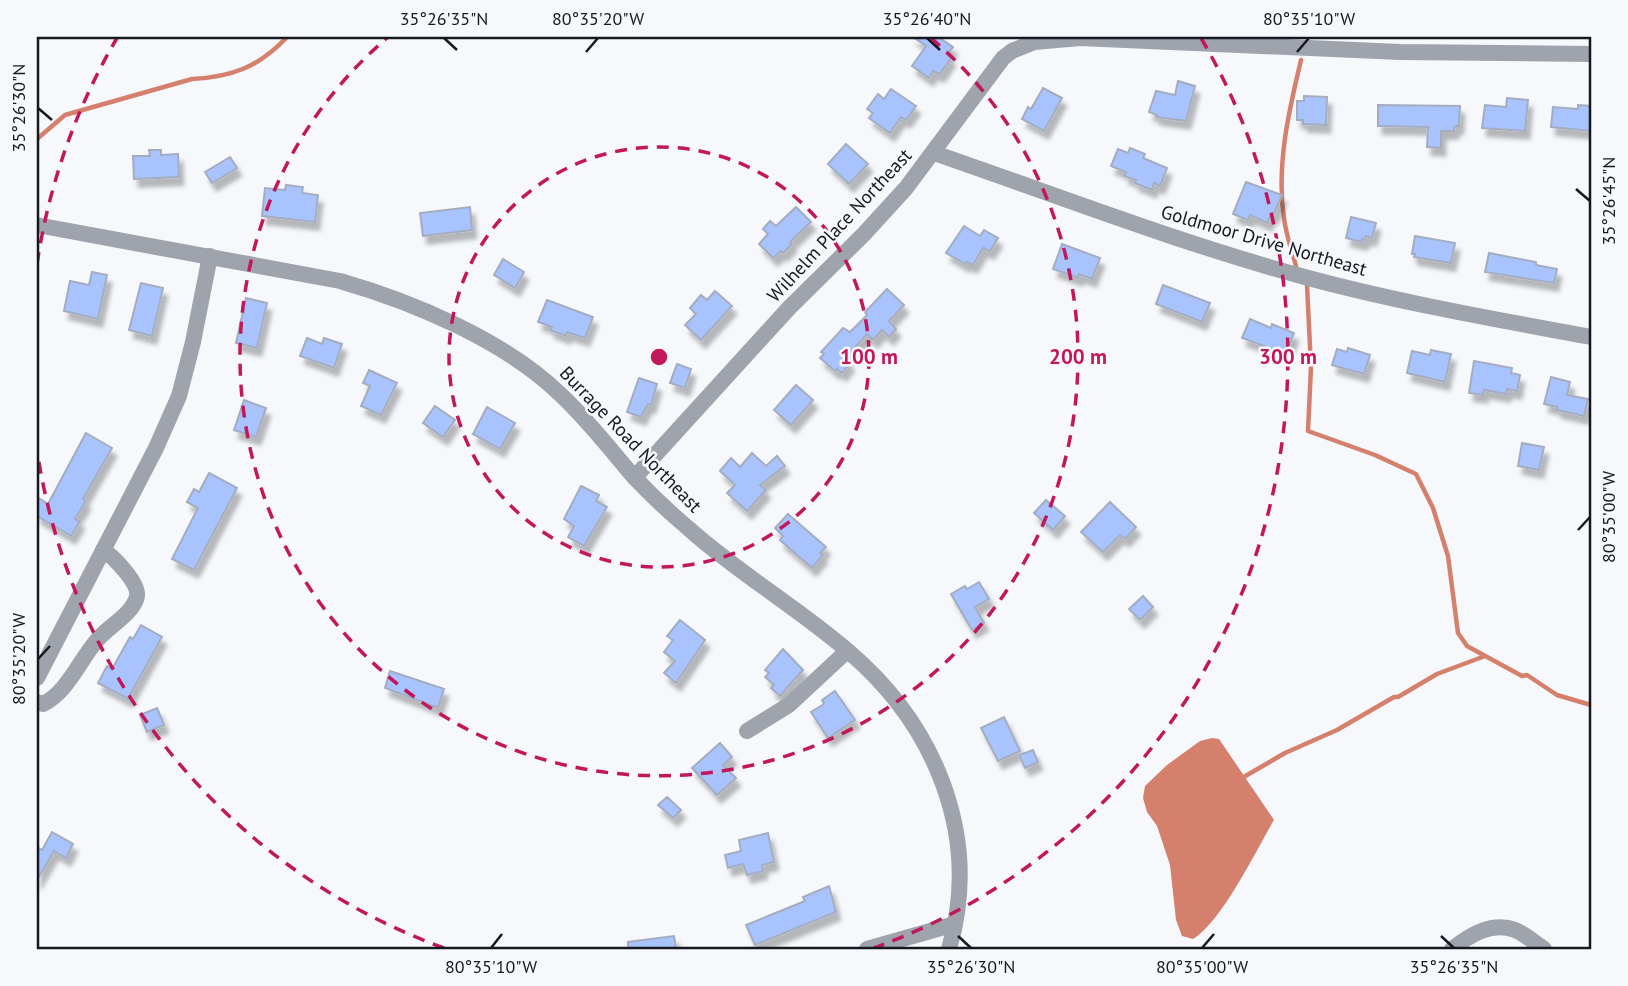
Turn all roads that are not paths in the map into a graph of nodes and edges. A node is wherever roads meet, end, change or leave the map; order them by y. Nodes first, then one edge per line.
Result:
1 (1009, 44) edge
2 (1517, 45) edge
3 (1591, 54) edge
4 (934, 153) junction
5 (37, 225) edge
6 (210, 256) junction
7 (1591, 337) edge
8 (635, 477) junction
9 (103, 550) junction
10 (847, 650) junction
11 (37, 678) edge
12 (37, 702) edge
13 (747, 731) dead end
14 (955, 924) junction
15 (867, 949) edge
16 (949, 949) edge
17 (1452, 949) edge
18 (1544, 949) edge

1 - 2 street, Wilhelm Place Northeast
1 - 4 street, Wilhelm Place Northeast
2 - 3 street, Wilhelm Place Northeast
4 - 7 street, Goldmoor Drive Northeast
4 - 8 street, Wilhelm Place Northeast
5 - 6 street, Burrage Road Northeast
6 - 8 street, Burrage Road Northeast
6 - 9 street
8 - 10 street, Burrage Road Northeast
9 - 11 street
9 - 12 street
10 - 13 street
10 - 14 street, Burrage Road Northeast
14 - 15 street
14 - 16 street, Burrage Road Northeast
17 - 18 street

